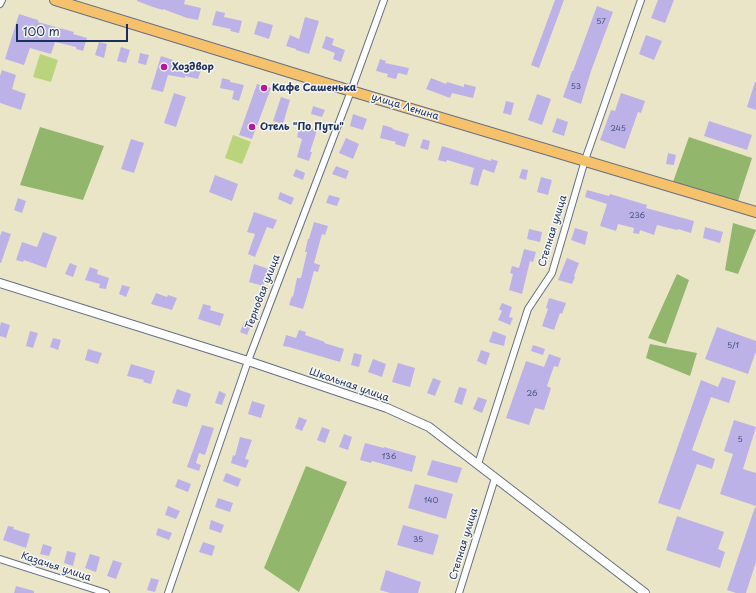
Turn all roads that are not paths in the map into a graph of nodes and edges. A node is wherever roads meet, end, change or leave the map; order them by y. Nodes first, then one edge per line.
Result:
1 (2, 0) edge
2 (55, 0) edge
3 (384, 0) edge
4 (641, 0) edge
5 (0, 4) edge
6 (351, 91) junction
7 (585, 160) junction
8 (756, 212) edge
9 (0, 283) edge
10 (248, 361) junction
11 (478, 464) junction
12 (495, 478) junction
13 (0, 559) edge
14 (106, 593) edge
15 (168, 593) edge
16 (459, 593) edge
17 (646, 593) edge

1 - 5 street
2 - 6 main road, улица Ленина
3 - 6 street, Терновая улица
4 - 7 street, Степная улица
6 - 7 main road, улица Ленина
6 - 10 street, Терновая улица
7 - 8 main road, улица Ленина
7 - 11 street, Степная улица
9 - 10 street, Школьная улица
10 - 11 street, Школьная улица
10 - 15 street, Терновая улица
11 - 12 street, Школьная улица
12 - 16 street, Степная улица
12 - 17 street, Школьная улица
13 - 14 street, Казачья улица

